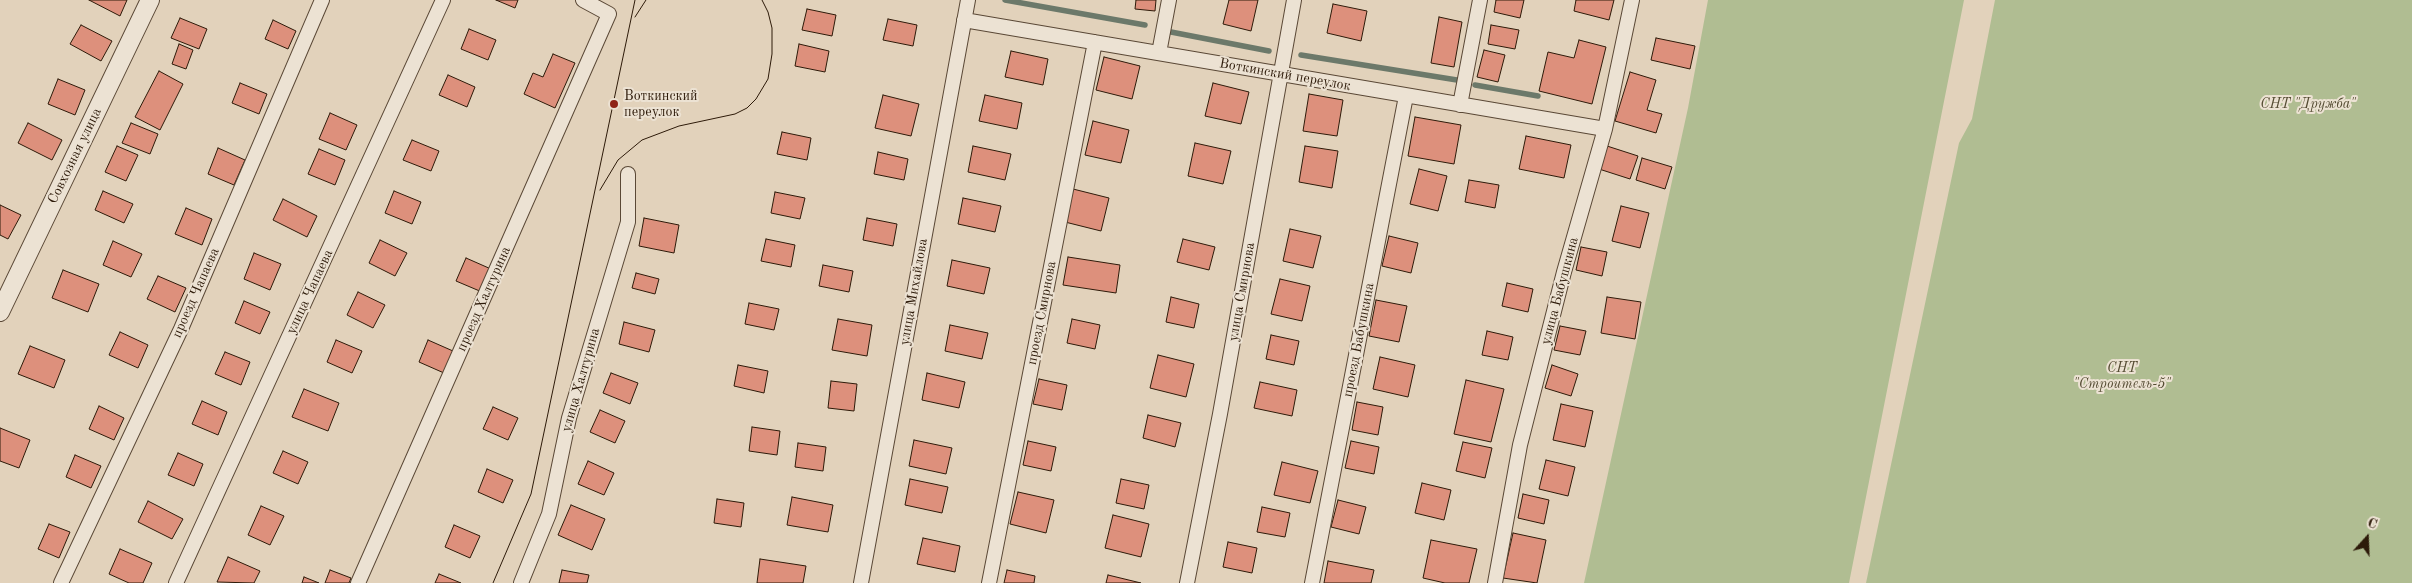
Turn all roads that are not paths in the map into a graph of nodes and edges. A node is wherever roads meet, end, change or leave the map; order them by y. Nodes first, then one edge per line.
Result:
1 (150, 0) edge
2 (322, 0) edge
3 (443, 0) edge
4 (582, 0) edge
5 (968, 0) edge
6 (1169, 0) edge
7 (1294, 0) edge
8 (1480, 0) edge
9 (1632, 0) edge
10 (964, 20) junction
11 (1095, 42) junction
12 (1159, 53) junction
13 (1280, 74) junction
14 (1406, 96) junction
15 (1460, 105) junction
16 (1605, 129) junction
17 (628, 174) dead end
18 (0, 312) edge
19 (61, 583) edge
20 (176, 583) edge
21 (358, 583) edge
22 (521, 583) edge
23 (861, 583) edge
24 (990, 583) edge
25 (1186, 583) edge
26 (1312, 583) edge
27 (1495, 583) edge

1 - 18 street, Совхозная улица
2 - 19 street, проезд Чапаева
3 - 20 street, улица Чапаева
4 - 21 street, проезд Халтурина
5 - 10 street, улица Михайлова
6 - 12 street
7 - 13 street, улица Смирнова
8 - 15 street
9 - 16 street, улица Бабушкина
10 - 11 street, Воткинский переулок
10 - 23 street, улица Михайлова
11 - 12 street, Воткинский переулок
11 - 24 street, проезд Смирнова
12 - 13 street, Воткинский переулок
13 - 14 street, Воткинский переулок
13 - 25 street, улица Смирнова
14 - 15 street, Воткинский переулок
14 - 26 street, проезд Бабушкина
15 - 16 street, Воткинский переулок
16 - 27 street, улица Бабушкина
17 - 22 street, улица Халтурина

